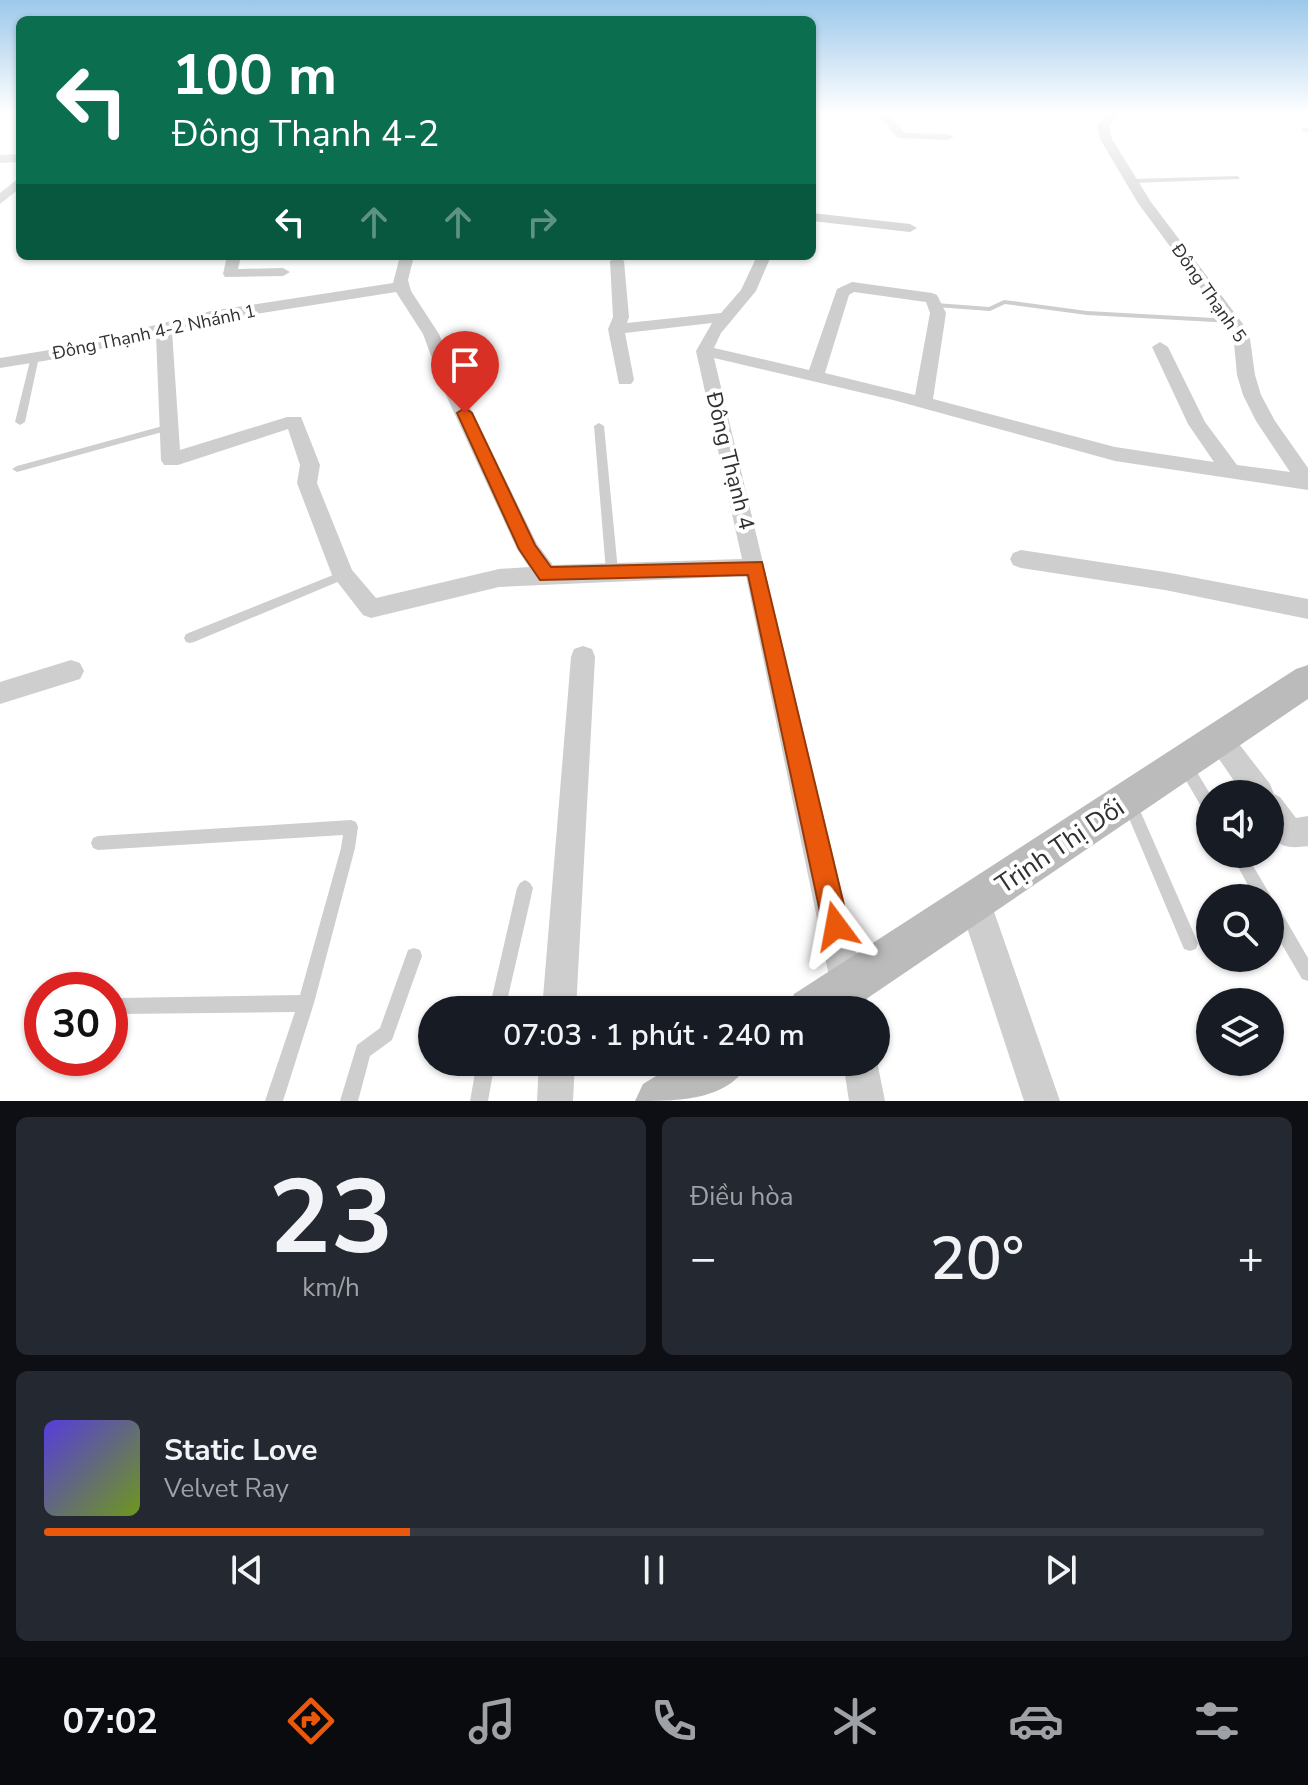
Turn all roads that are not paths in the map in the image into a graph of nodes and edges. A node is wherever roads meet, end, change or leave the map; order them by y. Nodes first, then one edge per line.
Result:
1 (1122, 164) edge
2 (1237, 178) dead end
3 (1132, 181) junction
4 (16, 184) edge
5 (1, 200) edge
6 (816, 217) edge
7 (910, 228) dead end
8 (233, 260) edge
9 (287, 260) edge
10 (406, 260) edge
11 (762, 260) edge
12 (617, 261) dead end
13 (283, 272) junction
14 (402, 286) junction
15 (936, 305) junction
16 (273, 306) junction
17 (726, 317) junction
18 (1232, 321) junction
19 (164, 327) junction
20 (616, 329) junction
21 (1160, 347) dead end
22 (704, 351) junction
23 (35, 357) junction
24 (0, 363) edge
25 (815, 377) junction
26 (625, 380) dead end
27 (923, 403) junction
28 (20, 422) dead end
29 (599, 426) dead end
30 (170, 427) junction
31 (17, 469) dead end
32 (1231, 471) junction
33 (1308, 482) edge
34 (1021, 559) dead end
35 (755, 567) junction
36 (612, 571) junction
37 (547, 574) junction
38 (343, 575) junction
39 (1308, 609) edge
40 (190, 638) dead end
41 (583, 657) dead end
42 (71, 671) dead end
43 (1308, 680) edge
44 (0, 693) edge
45 (1219, 740) junction
46 (1184, 763) junction
47 (1249, 780) edge
48 (1196, 784) edge
49 (1128, 800) junction
50 (1284, 826) edge
51 (1308, 831) edge
52 (98, 843) dead end
53 (525, 888) dead end
54 (975, 903) junction
55 (1284, 933) edge
56 (1190, 943) dead end
57 (414, 956) dead end
58 (1308, 973) edge
59 (500, 996) edge
60 (560, 996) edge
61 (851, 996) edge
62 (854, 996) edge
63 (306, 1003) junction
64 (128, 1006) edge
65 (483, 1076) edge
66 (556, 1076) edge
67 (702, 1076) edge
68 (863, 1076) edge
69 (274, 1101) edge
70 (349, 1101) edge
71 (479, 1101) edge
72 (555, 1101) edge
73 (660, 1101) edge
74 (867, 1101) edge
75 (1042, 1101) edge

1 - 3 street, Đông Thạnh 5
2 - 3 lane
3 - 18 street, Đông Thạnh 5
4 - 5 street
6 - 7 street
8 - 13 street
9 - 13 street
10 - 14 street
11 - 17 street
12 - 20 street
13 - 16 street
14 - 16 street, Đông Thạnh 4-2 Nhánh 1
14 - 37 street
15 - 18 lane
15 - 25 street
15 - 27 street
16 - 19 street, Đông Thạnh 4-2 Nhánh 1
17 - 20 street
17 - 22 street
18 - 33 street, Đông Thạnh 5
19 - 23 street, Đông Thạnh 4-2 Nhánh 1
19 - 30 street
20 - 26 street
21 - 32 street
22 - 25 street
22 - 35 street, Đông Thạnh 4
23 - 24 street, Đông Thạnh 4-2 Nhánh 1
23 - 28 lane
25 - 27 street
27 - 32 street
29 - 36 lane
30 - 31 lane
30 - 38 street
32 - 33 street
34 - 39 street
35 - 36 street
35 - 61 street, Đông Thạnh 4
36 - 37 street
37 - 38 street
38 - 40 lane
41 - 60 street
42 - 44 street
43 - 45 main road, Trịnh Thị Dối
45 - 46 main road, Trịnh Thị Dối
45 - 47 street
46 - 48 lane
46 - 49 main road, Trịnh Thị Dối
49 - 54 main road, Trịnh Thị Dối
49 - 56 lane
50 - 51 street
52 - 63 lane
53 - 59 lane
54 - 62 main road, Trịnh Thị Dối
54 - 75 street
55 - 58 lane
57 - 70 lane
63 - 64 lane
63 - 69 lane
65 - 71 lane
66 - 72 street
67 - 73 main road
68 - 74 street

